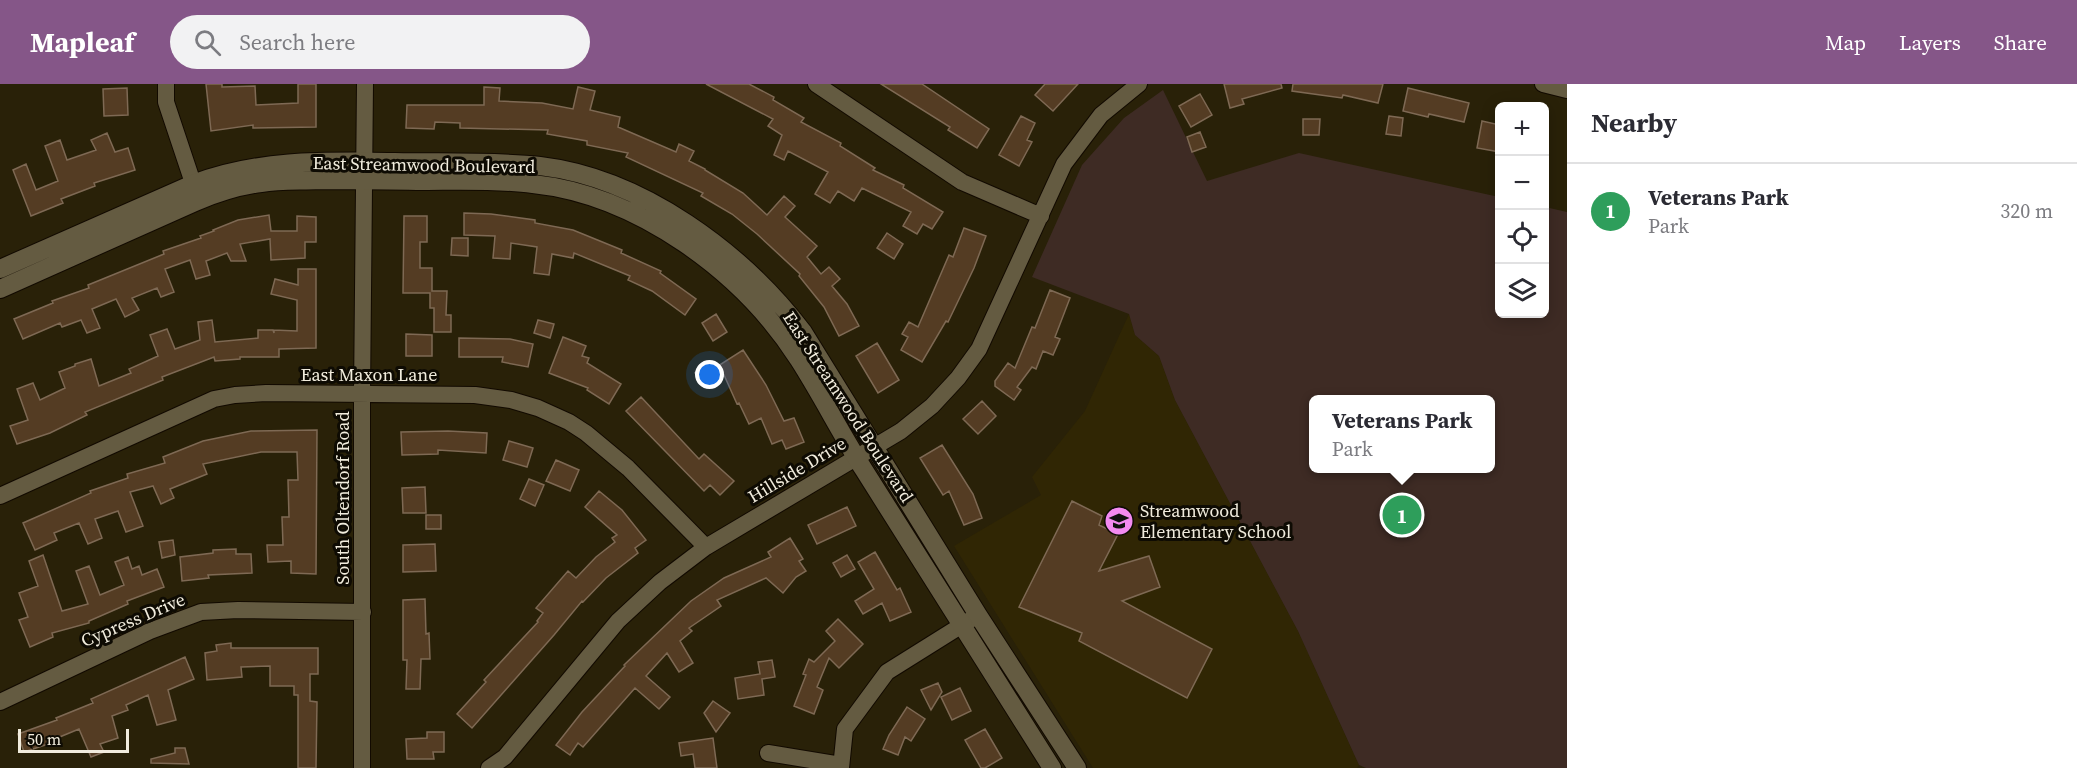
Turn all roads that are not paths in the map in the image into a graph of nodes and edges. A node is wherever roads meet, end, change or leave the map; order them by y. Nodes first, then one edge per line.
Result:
1 (166, 84) edge
2 (365, 84) edge
3 (816, 84) edge
4 (1543, 84) edge
5 (1130, 86) edge
6 (1567, 90) edge
7 (365, 161) junction
8 (364, 180) junction
9 (196, 192) junction
10 (1041, 216) junction
11 (0, 269) edge
12 (0, 289) edge
13 (362, 395) junction
14 (875, 446) junction
15 (856, 458) junction
16 (0, 496) edge
17 (706, 547) junction
18 (363, 612) junction
19 (978, 615) junction
20 (962, 626) junction
21 (0, 702) edge
22 (768, 753) dead end
23 (510, 763) edge
24 (841, 766) edge
25 (362, 768) edge
26 (489, 768) edge
27 (1052, 768) edge
28 (1077, 768) edge

1 - 9 street
2 - 7 street, South Oltendorf Road
3 - 10 street
4 - 6 street
5 - 10 street, Hillside Drive
7 - 8 street, South Oltendorf Road
7 - 9 street, East Streamwood Boulevard
7 - 14 street, East Streamwood Boulevard
8 - 9 street, East Streamwood Boulevard
8 - 13 street, South Oltendorf Road
8 - 15 street, East Streamwood Boulevard
9 - 11 street, East Streamwood Boulevard
9 - 12 street, East Streamwood Boulevard
10 - 14 street, Hillside Drive
13 - 16 street, East Maxon Lane
13 - 17 street, East Maxon Lane
13 - 18 street, South Oltendorf Road
14 - 15 street, Hillside Drive
14 - 19 street, East Streamwood Boulevard
15 - 17 street, Hillside Drive
15 - 20 street, East Streamwood Boulevard
17 - 23 street, Hillside Drive
18 - 21 street, Cypress Drive
18 - 25 street, South Oltendorf Road
19 - 20 street
19 - 28 street, East Streamwood Boulevard
20 - 24 street
20 - 27 street, East Streamwood Boulevard
22 - 24 street
23 - 26 street, Hillside Drive

